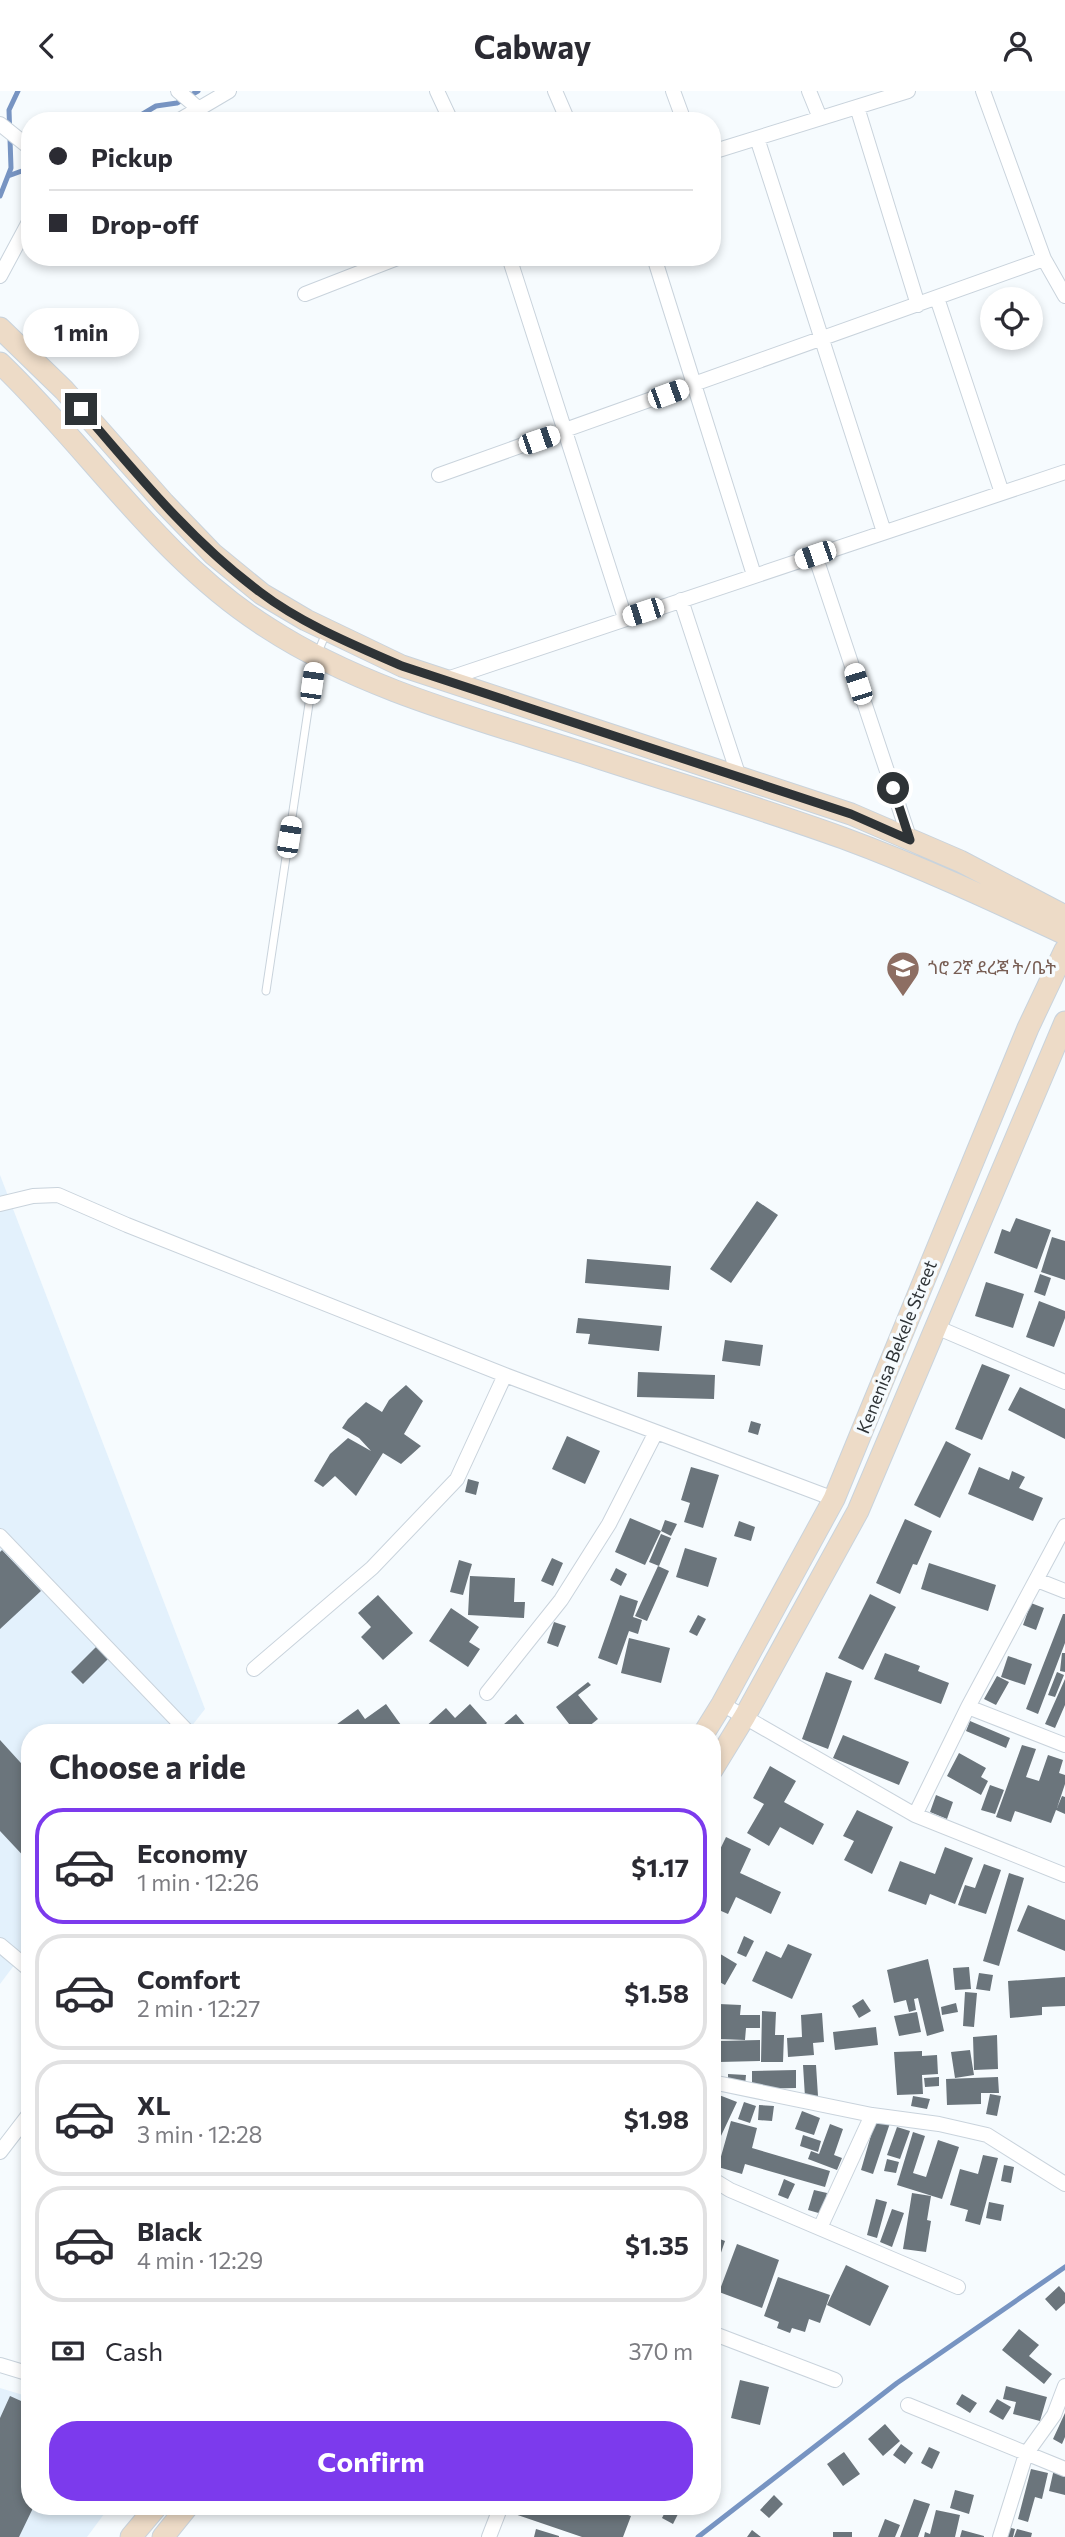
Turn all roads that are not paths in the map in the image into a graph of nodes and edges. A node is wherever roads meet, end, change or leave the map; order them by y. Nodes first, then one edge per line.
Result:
1 (178, 91) edge
2 (229, 91) edge
3 (437, 91) edge
4 (555, 91) edge
5 (673, 91) edge
6 (808, 91) edge
7 (908, 91) edge
8 (984, 91) edge
9 (197, 107) junction
10 (857, 107) junction
11 (190, 112) edge
12 (447, 112) edge
13 (564, 112) edge
14 (681, 112) edge
15 (820, 118) junction
16 (3, 126) edge
17 (758, 138) junction
18 (21, 141) edge
19 (721, 149) edge
20 (21, 237) edge
21 (1044, 259) junction
22 (377, 266) edge
23 (512, 266) edge
24 (657, 266) edge
25 (0, 276) edge
26 (305, 294) dead end
27 (1065, 296) edge
28 (937, 298) junction
29 (918, 305) junction
30 (0, 328) edge
31 (822, 339) junction
32 (0, 363) edge
33 (695, 384) junction
34 (564, 431) junction
35 (1065, 472) edge
36 (439, 475) dead end
37 (1002, 493) junction
38 (884, 532) junction
39 (815, 555) junction
40 (754, 575) junction
41 (681, 600) junction
42 (625, 618) junction
43 (327, 631) junction
44 (316, 657) junction
45 (444, 680) junction
46 (739, 778) junction
47 (910, 840) junction
48 (1065, 916) edge
49 (1065, 934) edge
50 (1065, 950) edge
51 (266, 991) dead end
52 (1065, 1022) edge
53 (0, 1204) edge
54 (936, 1327) junction
55 (505, 1375) junction
56 (1065, 1382) edge
57 (655, 1433) junction
58 (834, 1499) junction
59 (1065, 1526) edge
60 (0, 1536) edge
61 (1037, 1580) junction
62 (1065, 1591) edge
63 (254, 1669) dead end
64 (486, 1693) dead end
65 (722, 1705) junction
66 (968, 1707) junction
67 (745, 1716) junction
68 (180, 1724) edge
69 (710, 1724) edge
70 (1065, 1745) edge
71 (721, 1755) edge
72 (915, 1815) junction
73 (1065, 1875) edge
74 (0, 1945) edge
75 (21, 1962) edge
76 (721, 2085) edge
77 (872, 2115) junction
78 (21, 2125) edge
79 (0, 2152) edge
80 (721, 2184) edge
81 (1065, 2184) edge
82 (820, 2228) junction
83 (958, 2287) dead end
84 (721, 2336) edge
85 (0, 2365) edge
86 (21, 2371) edge
87 (835, 2380) dead end
88 (1065, 2386) edge
89 (908, 2405) dead end
90 (1026, 2453) junction
91 (1065, 2469) edge
92 (149, 2515) edge
93 (181, 2515) edge
94 (498, 2515) edge
95 (131, 2537) edge
96 (163, 2537) edge
97 (489, 2537) edge
98 (1000, 2537) edge

1 - 9 street
2 - 9 street
3 - 12 street
4 - 13 street
5 - 14 street
6 - 15 street
7 - 10 street
8 - 21 street
9 - 11 street
10 - 15 street
10 - 29 street
15 - 17 street
16 - 18 street
17 - 19 street
17 - 31 street
20 - 25 street
21 - 27 street
21 - 28 street
22 - 26 street
23 - 34 street
24 - 33 street
28 - 29 street
28 - 37 street
29 - 31 street
30 - 43 street
31 - 33 street
31 - 38 street
32 - 44 street
33 - 34 street
33 - 40 street
34 - 36 street
34 - 42 street
35 - 37 street
37 - 38 street
38 - 39 street
39 - 40 street
39 - 47 street
40 - 41 street
41 - 42 street
41 - 46 street
42 - 45 street
43 - 44 lane
43 - 45 street
44 - 49 street
44 - 51 lane
45 - 46 street
46 - 47 street
47 - 48 street
50 - 58 street, Kenenisa Bekele Street
52 - 54 street, Kenenisa Bekele Street
53 - 55 street
54 - 56 street
54 - 67 street, Kenenisa Bekele Street
55 - 57 street
55 - 63 street
57 - 58 street
57 - 64 street
58 - 65 street, Kenenisa Bekele Street
59 - 61 street
60 - 68 street
61 - 62 street
61 - 66 street
65 - 67 street
65 - 69 street, Kenenisa Bekele Street
66 - 70 street
66 - 72 street
67 - 71 street, Kenenisa Bekele Street
67 - 72 street
72 - 73 street
74 - 75 street
76 - 77 street
77 - 81 street
77 - 82 street
78 - 79 street
80 - 82 street
82 - 83 street
84 - 87 street
85 - 86 street
88 - 90 street
89 - 90 street
90 - 91 street
90 - 98 street
92 - 95 street
93 - 96 street
94 - 97 street

